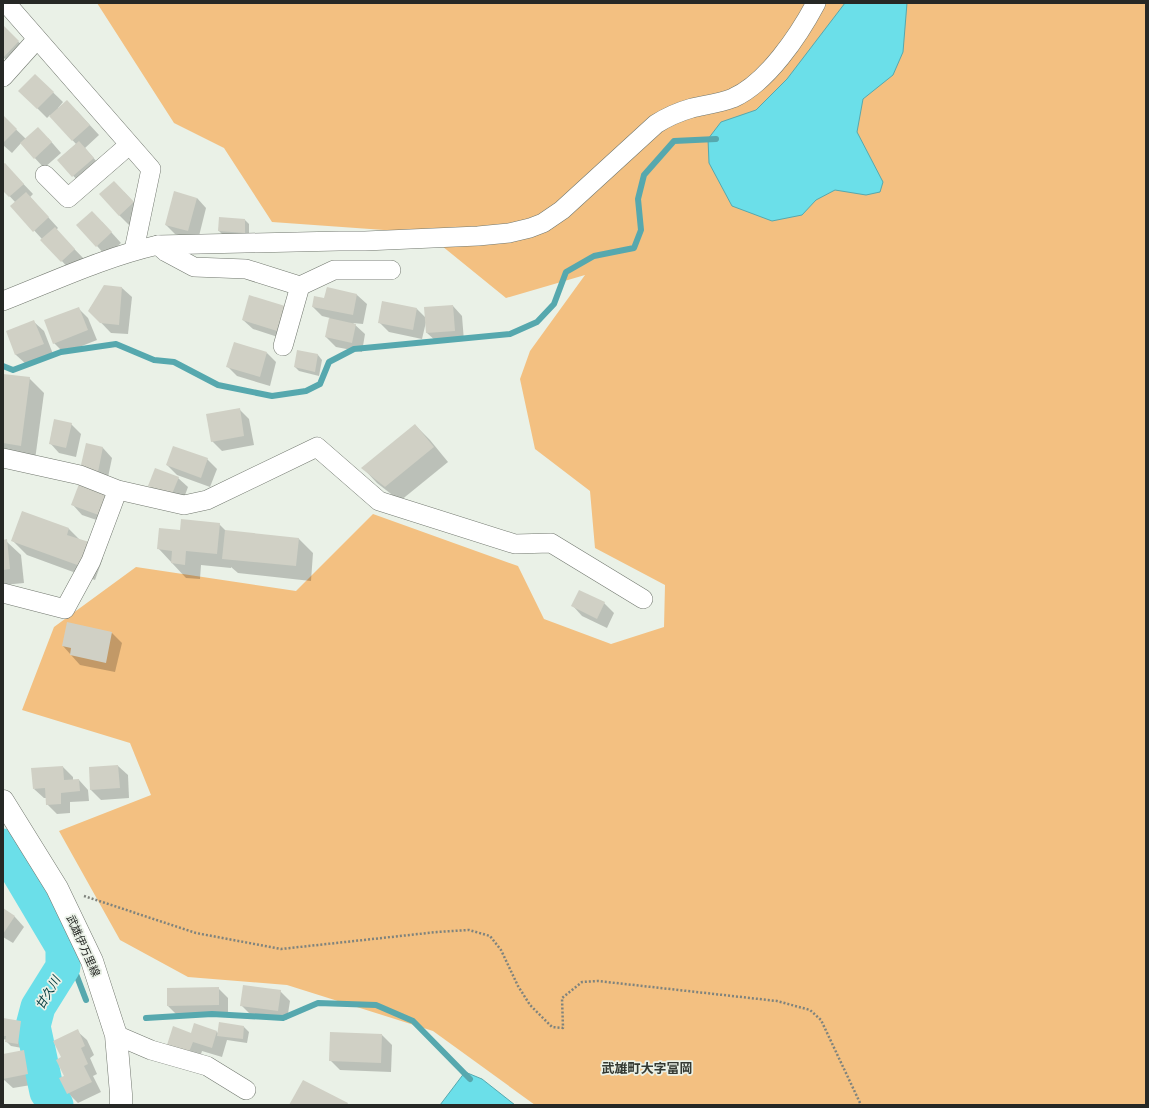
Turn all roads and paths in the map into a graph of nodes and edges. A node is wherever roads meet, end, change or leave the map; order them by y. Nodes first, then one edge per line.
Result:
1 (6, 3) edge
2 (816, 3) edge
3 (37, 39) junction
4 (3, 77) edge
5 (129, 145) junction
6 (45, 175) dead end
7 (158, 245) junction
8 (134, 250) junction
9 (391, 270) dead end
10 (300, 286) junction
11 (3, 301) edge
12 (283, 346) dead end
13 (3, 458) edge
14 (116, 497) dead end
15 (3, 592) edge
16 (642, 599) dead end
17 (3, 801) edge
18 (56, 888) junction
19 (116, 1035) junction
20 (246, 1090) dead end
21 (121, 1105) edge
22 (862, 1105) edge

1 - 3 street
2 - 7 street
3 - 4 street
3 - 5 street
5 - 6 street
5 - 8 street
7 - 8 street
7 - 10 street
8 - 11 street
9 - 10 street
10 - 12 street
13 - 16 street
14 - 15 street
17 - 18 main road, 武雄伊万里線
18 - 19 main road, 武雄伊万里線
18 - 22 path
19 - 20 street
19 - 21 main road, 武雄伊万里線

